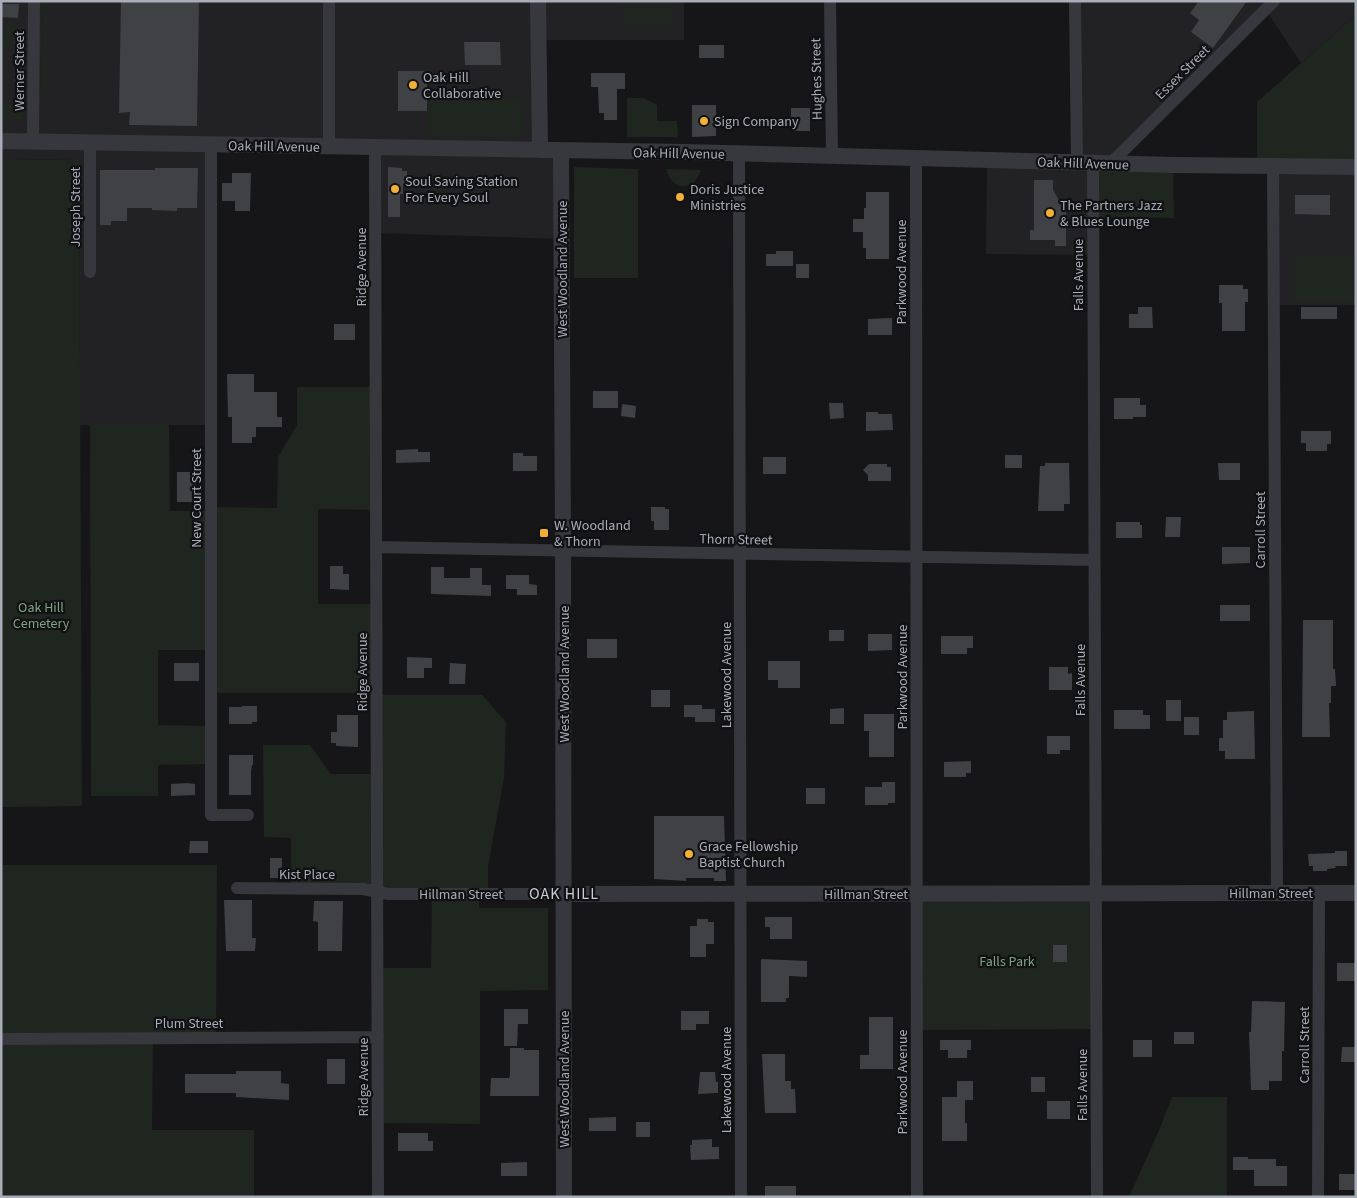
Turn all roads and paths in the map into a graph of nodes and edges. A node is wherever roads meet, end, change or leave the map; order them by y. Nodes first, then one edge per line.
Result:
1 (34, 1) edge
2 (329, 1) edge
3 (538, 1) edge
4 (830, 1) edge
5 (1075, 1) edge
6 (1274, 1) edge
7 (1, 141) edge
8 (33, 142) junction
9 (90, 142) junction
10 (211, 145) junction
11 (329, 147) junction
12 (375, 148) junction
13 (540, 150) junction
14 (561, 151) junction
15 (739, 154) junction
16 (832, 156) junction
17 (916, 157) junction
18 (1085, 163) junction
19 (1110, 164) junction
20 (1273, 166) junction
21 (1356, 167) edge
22 (90, 272) dead end
23 (376, 548) junction
24 (564, 551) junction
25 (740, 554) junction
26 (916, 557) junction
27 (1094, 560) junction
28 (248, 815) dead end
29 (237, 888) dead end
30 (377, 891) junction
31 (1277, 893) junction
32 (1319, 893) junction
33 (1356, 893) edge
34 (565, 894) junction
35 (741, 894) junction
36 (917, 894) junction
37 (1096, 894) junction
38 (378, 1037) junction
39 (1, 1039) edge
40 (378, 1197) edge
41 (564, 1197) edge
42 (741, 1197) edge
43 (918, 1197) edge
44 (1097, 1197) edge
45 (1318, 1197) edge

1 - 8 street, Werner Street
2 - 11 street
3 - 13 street
4 - 16 street, Hughes Street
5 - 18 street, Falls Avenue
6 - 19 street, Essex Street
7 - 8 street, Oak Hill Avenue
8 - 9 street, Oak Hill Avenue
9 - 10 street, Oak Hill Avenue
9 - 22 street, Joseph Street
10 - 11 street, Oak Hill Avenue
10 - 28 street, New Court Street
11 - 12 street, Oak Hill Avenue
12 - 13 street, Oak Hill Avenue
12 - 23 street, Ridge Avenue
13 - 14 street, Oak Hill Avenue
14 - 15 street, Oak Hill Avenue
14 - 24 street, West Woodland Avenue
15 - 16 street, Oak Hill Avenue
15 - 25 street, Lakewood Avenue
16 - 17 street, Oak Hill Avenue
17 - 18 street, Oak Hill Avenue
17 - 26 street, Parkwood Avenue
18 - 19 street, Oak Hill Avenue
18 - 27 street, Falls Avenue
19 - 20 street, Oak Hill Avenue
20 - 21 street, Oak Hill Avenue
20 - 31 street, Carroll Street
23 - 24 street, Thorn Street
23 - 30 street, Ridge Avenue
24 - 25 street, Thorn Street
24 - 34 street, West Woodland Avenue
25 - 26 street, Thorn Street
25 - 35 street, Lakewood Avenue
26 - 27 street, Thorn Street
26 - 36 street, Parkwood Avenue
27 - 37 street, Falls Avenue
29 - 30 street, Kist Place
30 - 34 street, Hillman Street
30 - 38 street, Ridge Avenue
31 - 32 street, Hillman Street
31 - 37 street, Hillman Street
32 - 33 street, Hillman Street
32 - 45 street, Carroll Street
34 - 35 street, Hillman Street
34 - 41 street, West Woodland Avenue
35 - 36 street, Hillman Street
35 - 42 street, Lakewood Avenue
36 - 37 street, Hillman Street
36 - 43 street, Parkwood Avenue
37 - 44 street, Falls Avenue
38 - 39 street, Plum Street
38 - 40 street, Ridge Avenue

